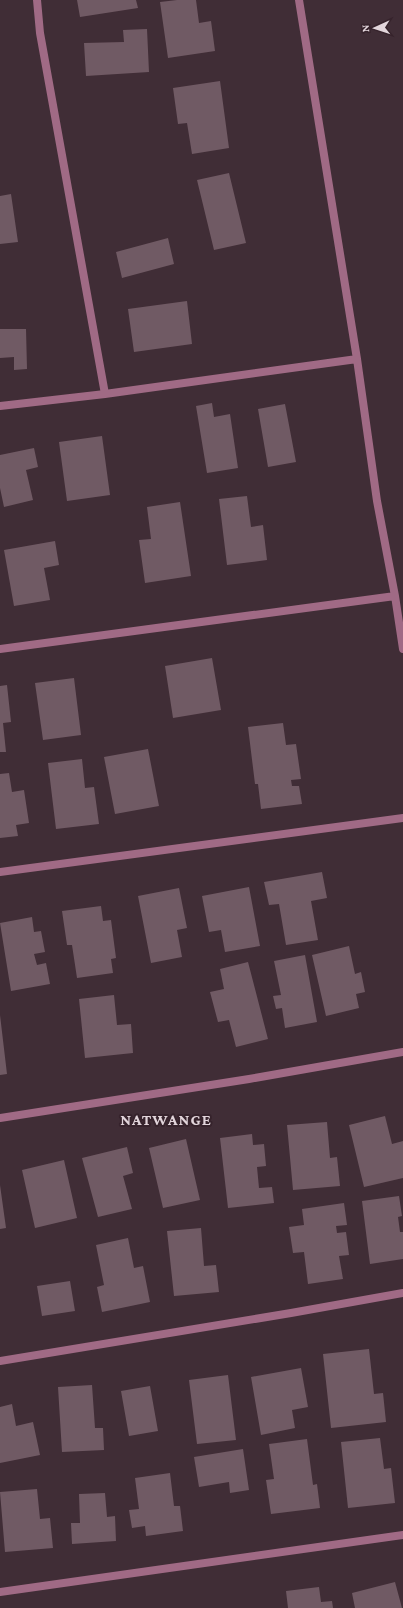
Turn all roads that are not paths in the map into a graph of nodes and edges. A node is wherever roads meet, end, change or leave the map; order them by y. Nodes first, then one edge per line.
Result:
1 (37, 0) edge
2 (298, 0) edge
3 (357, 359) junction
4 (105, 394) junction
5 (0, 406) edge
6 (395, 596) junction
7 (0, 649) edge
8 (403, 649) edge
9 (403, 818) edge
10 (0, 872) edge
11 (403, 1052) edge
12 (0, 1118) edge
13 (403, 1293) edge
14 (0, 1361) edge
15 (403, 1535) edge
16 (0, 1592) edge

1 - 4 street
2 - 3 street
3 - 4 street
3 - 6 street
4 - 5 street
6 - 7 street
6 - 8 street
9 - 10 street
11 - 12 street
13 - 14 street
15 - 16 street

